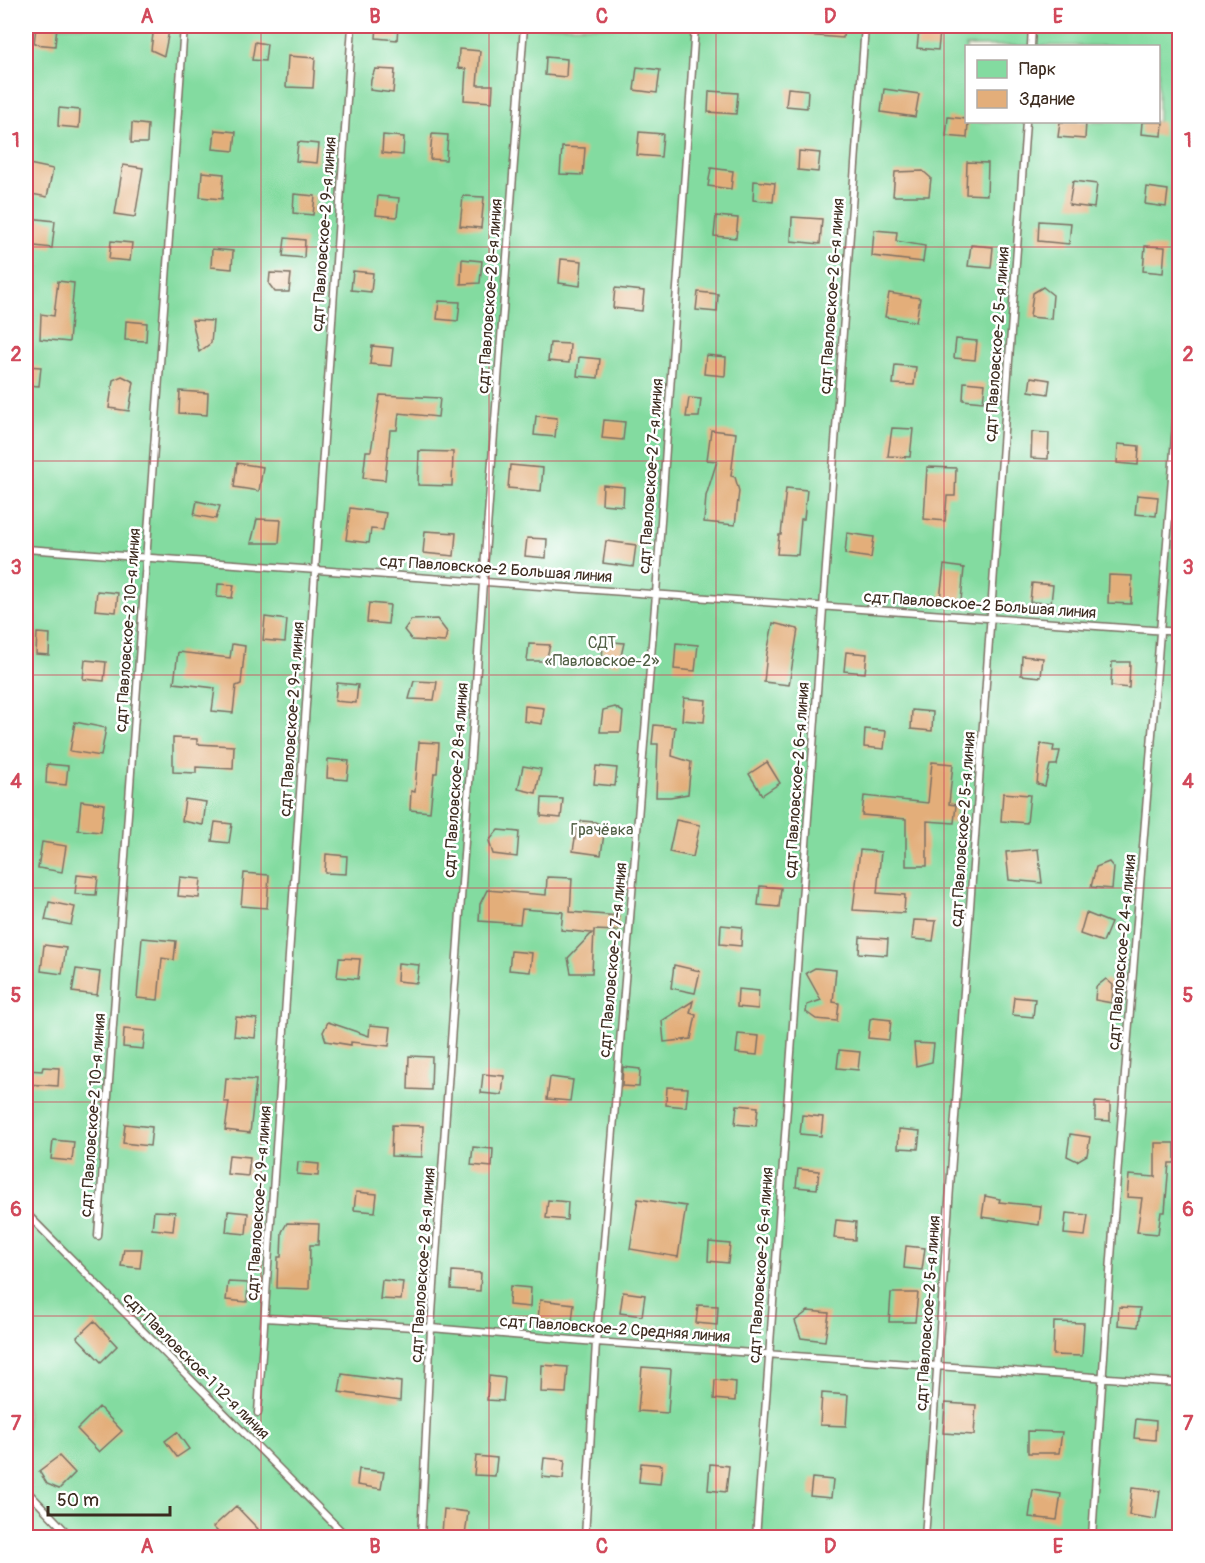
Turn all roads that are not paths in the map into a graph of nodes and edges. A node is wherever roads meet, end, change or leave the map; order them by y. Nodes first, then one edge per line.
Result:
1 (184, 26) edge
2 (352, 26) edge
3 (524, 26) edge
4 (695, 26) edge
5 (866, 26) edge
6 (1032, 26) edge
7 (1031, 45) edge
8 (1026, 123) edge
9 (1179, 369) edge
10 (26, 549) edge
11 (147, 557) junction
12 (316, 569) junction
13 (483, 583) junction
14 (656, 594) junction
15 (823, 607) junction
16 (991, 620) junction
17 (1161, 631) junction
18 (1179, 632) edge
19 (26, 1213) edge
20 (98, 1236) dead end
21 (265, 1318) junction
22 (431, 1328) junction
23 (596, 1342) junction
24 (768, 1354) junction
25 (938, 1367) junction
26 (1102, 1377) junction
27 (1179, 1383) edge
28 (258, 1413) dead end
29 (26, 1490) edge
30 (72, 1538) edge
31 (348, 1538) edge
32 (421, 1538) edge
33 (585, 1538) edge
34 (756, 1538) edge
35 (925, 1538) edge
36 (1092, 1538) edge

1 - 11 lane, сдт Павловское-2 10-я линия
2 - 12 lane, сдт Павловское-2 9-я линия
3 - 13 lane, сдт Павловское-2 8-я линия
4 - 14 lane, сдт Павловское-2 7-я линия
5 - 15 lane, сдт Павловское-2 6-я линия
6 - 7 lane
8 - 16 lane, сдт Павловское-2 5-я линия
9 - 17 lane, сдт Павловское-2 4-я линия
10 - 11 lane, сдт Павловское-2 Большая линия
11 - 12 lane, сдт Павловское-2 Большая линия
11 - 20 lane, сдт Павловское-2 10-я линия
12 - 13 lane, сдт Павловское-2 Большая линия
12 - 21 lane, сдт Павловское-2 9-я линия
13 - 14 lane, сдт Павловское-2 Большая линия
13 - 22 lane, сдт Павловское-2 8-я линия
14 - 15 lane, сдт Павловское-2 Большая линия
14 - 23 lane, сдт Павловское-2 7-я линия
15 - 16 lane, сдт Павловское-2 Большая линия
15 - 24 lane, сдт Павловское-2 6-я линия
16 - 17 lane, сдт Павловское-2 Большая линия
16 - 25 lane, сдт Павловское-2 5-я линия
17 - 18 lane, сдт Павловское-2 Большая линия
17 - 26 lane, сдт Павловское-2 4-я линия
19 - 31 lane, сдт Павловское-1 12-я линия
21 - 22 lane, сдт Павловское-2 Средняя линия
21 - 28 lane, сдт Павловское-2 9-я линия
22 - 23 lane, сдт Павловское-2 Средняя линия
22 - 32 lane, сдт Павловское-2 8-я линия
23 - 24 lane, сдт Павловское-2 Средняя линия
23 - 33 lane, сдт Павловское-2 7-я линия
24 - 25 lane, сдт Павловское-2 Средняя линия
24 - 34 lane, сдт Павловское-2 6-я линия
25 - 26 lane, сдт Павловское-2 Средняя линия
25 - 35 lane, сдт Павловское-2 5-я линия
26 - 27 lane, сдт Павловское-2 Средняя линия
26 - 36 lane, сдт Павловское-2 4-я линия
29 - 30 lane

